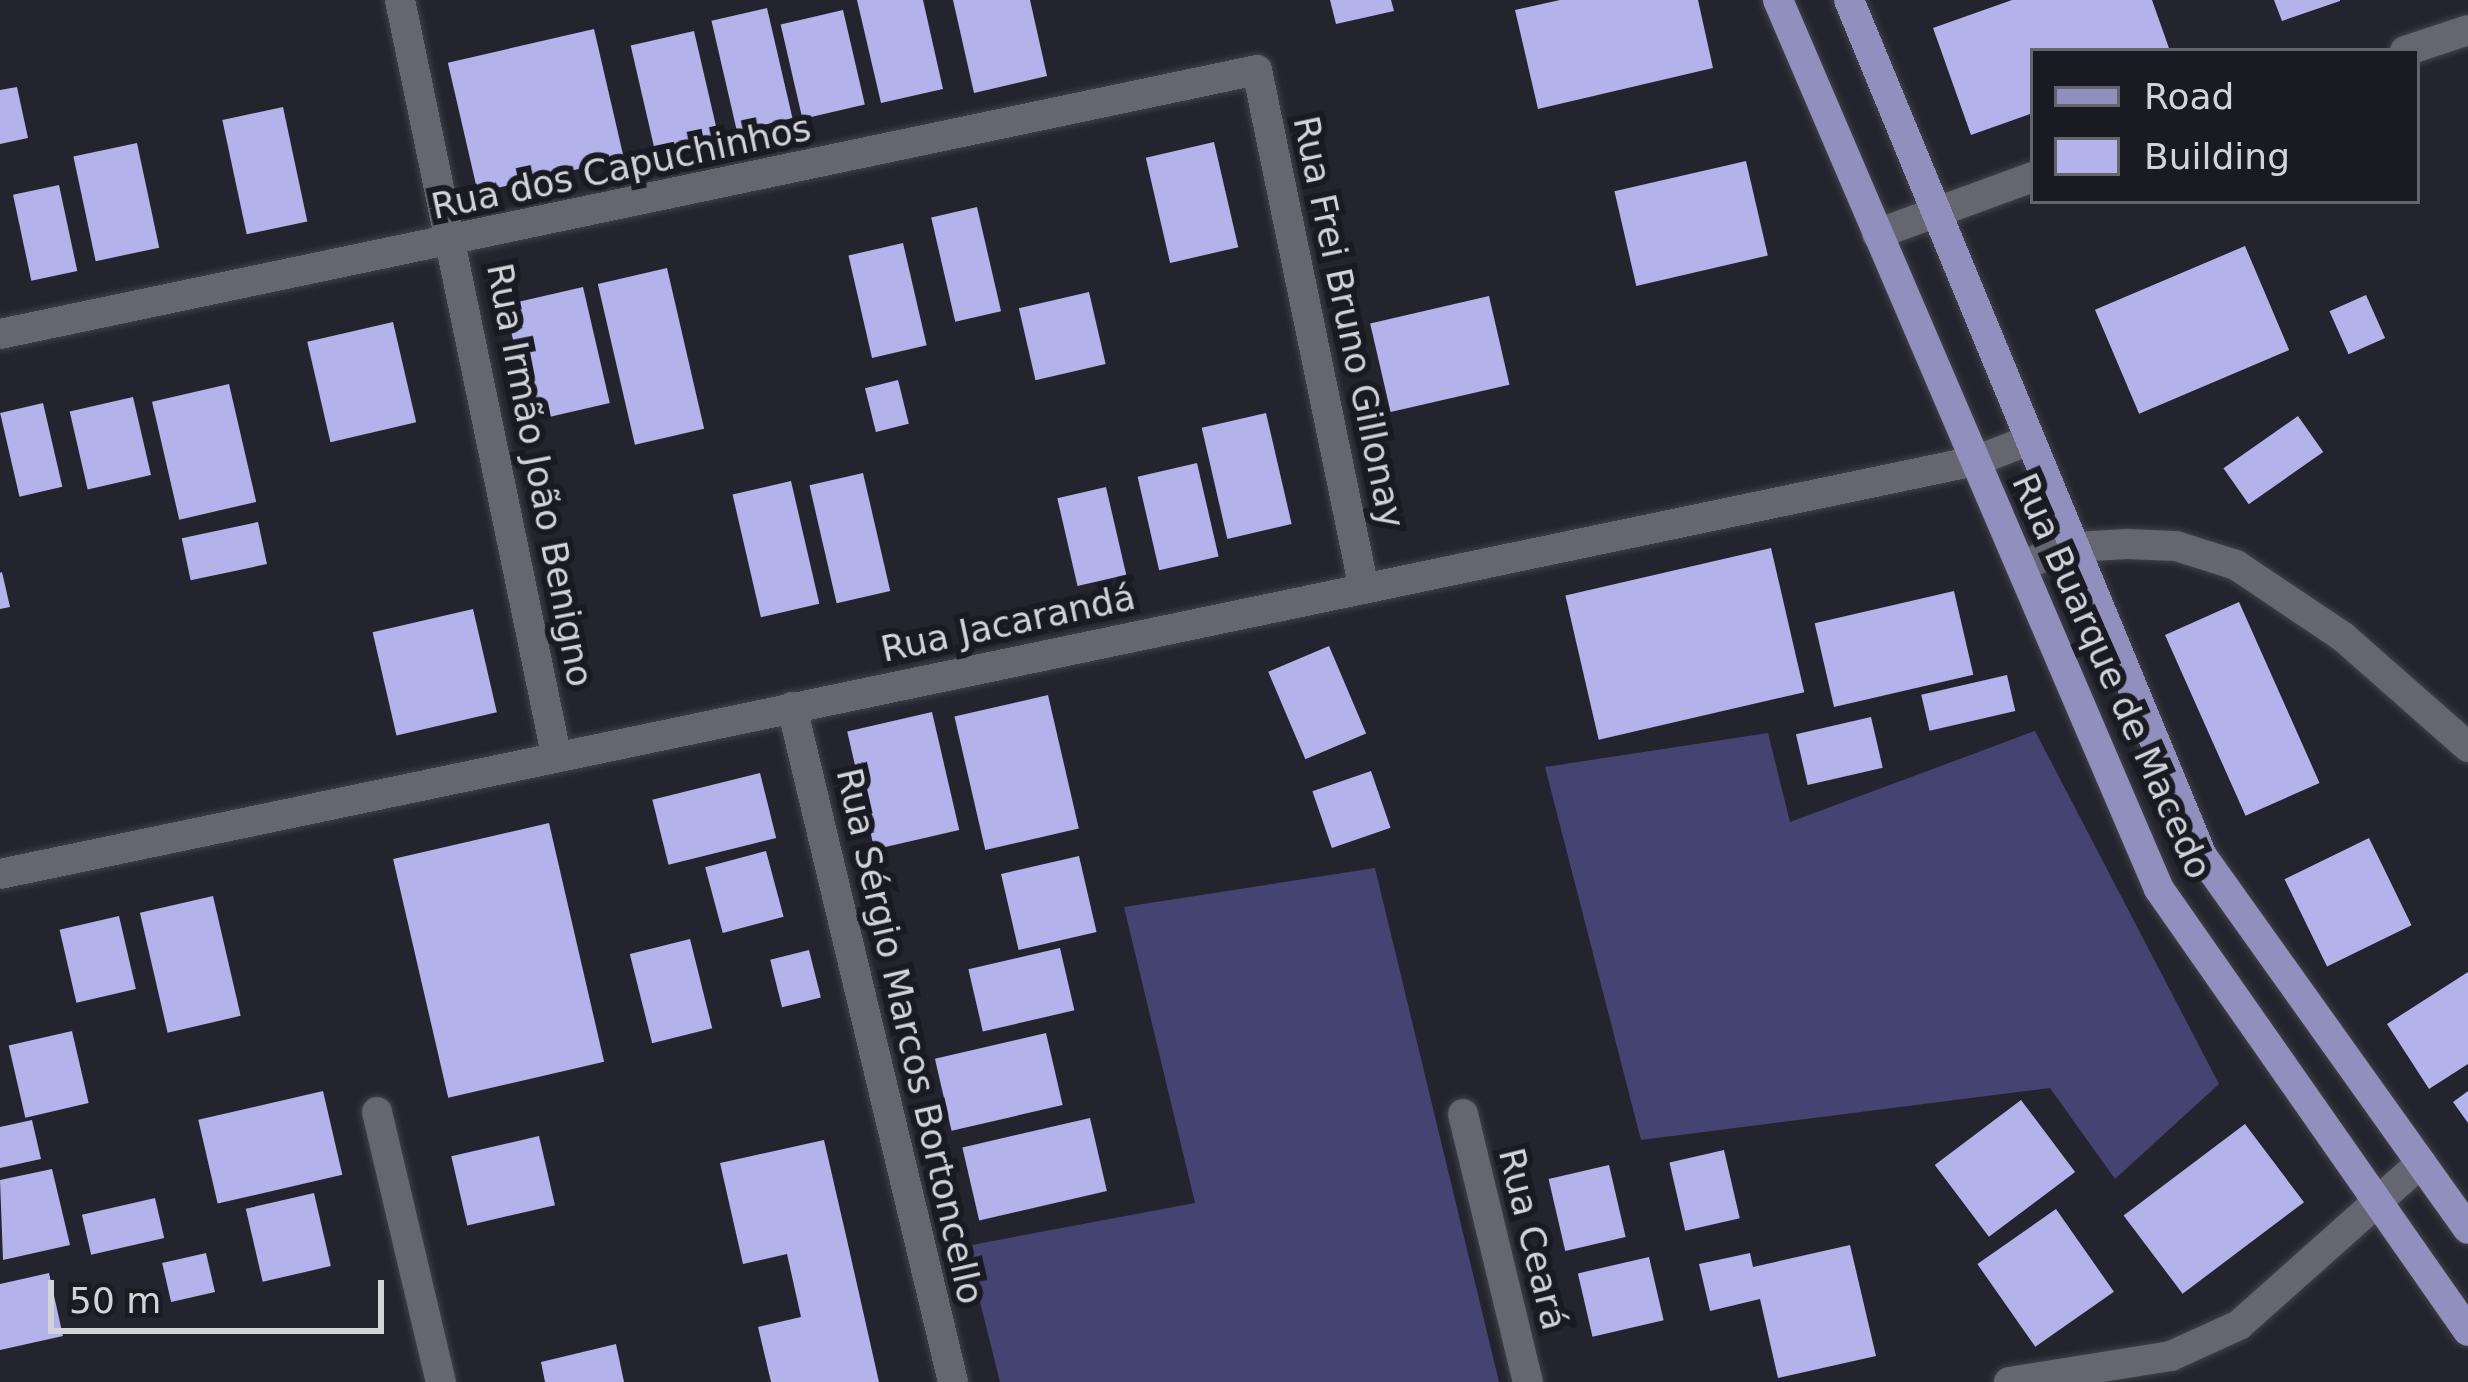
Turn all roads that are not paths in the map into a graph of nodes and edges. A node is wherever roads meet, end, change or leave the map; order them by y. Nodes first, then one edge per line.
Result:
1 (400, 0) edge
2 (1778, 0) edge
3 (1849, 0) edge
4 (2468, 30) edge
5 (2414, 48) edge
6 (1257, 70) joint
7 (2030, 178) edge
8 (1937, 210) junction
9 (1877, 234) junction
10 (454, 243) junction
11 (0, 334) edge
12 (2030, 440) junction
13 (1975, 461) junction
14 (2074, 547) junction
15 (2024, 564) junction
16 (1364, 589) junction
17 (792, 707) junction
18 (2468, 747) edge
19 (556, 754) junction
20 (2186, 818) junction
21 (2139, 842) junction
22 (0, 874) edge
23 (377, 1112) dead end
24 (1463, 1114) dead end
25 (2421, 1163) junction
26 (2377, 1207) junction
27 (2468, 1229) edge
28 (2468, 1330) edge
29 (441, 1382) edge
30 (952, 1382) edge
31 (1528, 1382) edge
32 (2009, 1382) edge

1 - 10 street, Rua Irmão João Benigno
2 - 9 main road, Rua Buarque de Macedo
3 - 8 main road, Rua Buarque de Macedo
4 - 5 street
6 - 10 street, Rua dos Capuchinhos
6 - 16 street, Rua Frei Bruno Gillonay
7 - 8 street
8 - 9 street
8 - 12 main road, Rua Buarque de Macedo
9 - 13 main road, Rua Buarque de Macedo
10 - 11 street, Rua dos Capuchinhos
10 - 19 street, Rua Irmão João Benigno
12 - 13 street, Rua Jacarandá
12 - 14 main road, Rua Buarque de Macedo
13 - 15 main road, Rua Buarque de Macedo
13 - 16 street, Rua Jacarandá
14 - 15 street
14 - 18 street
14 - 20 main road, Rua Buarque de Macedo
15 - 21 main road, Rua Buarque de Macedo
16 - 17 street, Rua Jacarandá
17 - 19 street, Rua Jacarandá
17 - 30 street, Rua Sérgio Marcos Bortoncello
19 - 22 street, Rua Jacarandá
20 - 21 main road
20 - 25 main road, Rua Buarque de Macedo
21 - 26 main road, Rua Buarque de Macedo
23 - 29 street
24 - 31 street, Rua Ceará
25 - 26 street
25 - 27 main road, Rua Buarque de Macedo
26 - 28 main road, Rua Buarque de Macedo
26 - 32 street

